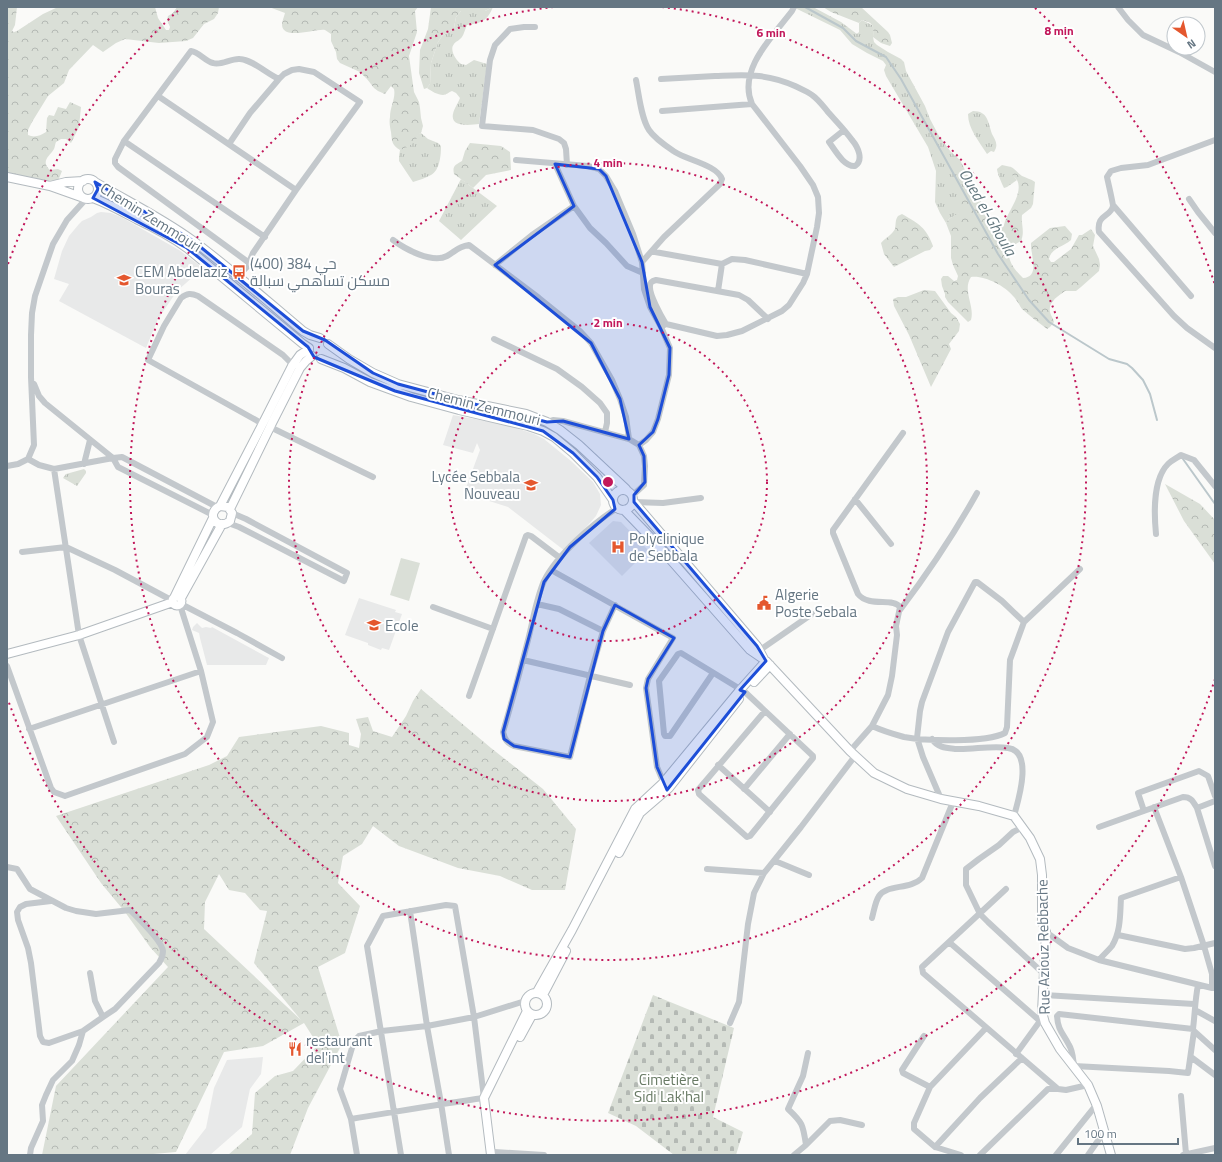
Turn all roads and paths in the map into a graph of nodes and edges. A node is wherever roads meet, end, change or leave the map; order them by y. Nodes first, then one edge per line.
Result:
1 (794, 7) edge
2 (1118, 7) edge
3 (536, 27) dead end
4 (1215, 72) edge
5 (750, 75) junction
6 (279, 79) junction
7 (660, 79) dead end
8 (636, 80) dead end
9 (158, 96) junction
10 (752, 104) junction
11 (662, 111) dead end
12 (844, 130) junction
13 (1215, 140) edge
14 (124, 141) junction
15 (229, 144) junction
16 (516, 160) dead end
17 (555, 164) junction
18 (567, 165) junction
19 (7, 177) edge
20 (83, 181) junction
21 (95, 182) junction
22 (50, 186) junction
23 (296, 190) junction
24 (87, 198) junction
25 (1189, 199) dead end
26 (1114, 205) junction
27 (574, 206) junction
28 (1215, 232) edge
29 (265, 237) junction
30 (393, 240) dead end
31 (656, 252) dead end
32 (248, 262) junction
33 (642, 262) junction
34 (722, 264) junction
35 (495, 265) junction
36 (643, 273) junction
37 (807, 274) junction
38 (238, 276) junction
39 (718, 291) junction
40 (1191, 296) dead end
41 (768, 319) junction
42 (664, 325) junction
43 (320, 338) junction
44 (494, 339) dead end
45 (328, 344) junction
46 (1215, 348) edge
47 (310, 351) junction
48 (320, 359) junction
49 (292, 366) junction
50 (31, 377) junction
51 (546, 422) junction
52 (266, 425) junction
53 (605, 432) junction
54 (903, 433) dead end
55 (630, 439) junction
56 (90, 440) junction
57 (639, 445) junction
58 (112, 458) junction
59 (28, 459) junction
60 (84, 464) junction
61 (7, 466) edge
62 (54, 469) junction
63 (373, 477) dead end
64 (1215, 486) edge
65 (626, 489) junction
66 (977, 493) dead end
67 (702, 498) dead end
68 (633, 499) junction
69 (855, 499) junction
70 (613, 500) junction
71 (219, 506) junction
72 (620, 509) junction
73 (231, 511) junction
74 (213, 516) junction
75 (225, 524) junction
76 (1156, 534) dead end
77 (890, 544) dead end
78 (66, 547) junction
79 (22, 552) dead end
80 (560, 558) junction
81 (1080, 569) dead end
82 (551, 570) junction
83 (177, 601) junction
84 (537, 604) junction
85 (615, 605) junction
86 (433, 607) dead end
87 (900, 610) junction
88 (812, 614) dead end
89 (1024, 622) junction
90 (493, 629) junction
91 (603, 631) junction
92 (79, 635) junction
93 (760, 650) junction
94 (7, 654) edge
95 (282, 658) dead end
96 (523, 660) junction
97 (768, 663) junction
98 (7, 666) edge
99 (201, 671) junction
100 (713, 673) junction
101 (590, 676) junction
102 (630, 685) dead end
103 (742, 691) junction
104 (469, 696) dead end
105 (102, 704) junction
106 (765, 711) junction
107 (872, 726) junction
108 (29, 729) junction
109 (790, 734) junction
110 (917, 738) junction
111 (932, 739) junction
112 (114, 742) dead end
113 (853, 753) junction
114 (718, 765) junction
115 (665, 786) junction
116 (744, 789) junction
117 (1215, 796) edge
118 (941, 799) junction
119 (954, 802) junction
120 (1215, 802) edge
121 (1154, 807) junction
122 (1197, 808) junction
123 (1144, 811) junction
124 (770, 812) junction
125 (1014, 816) junction
126 (1023, 827) junction
127 (1099, 827) dead end
128 (1214, 857) edge
129 (775, 861) junction
130 (1215, 866) edge
131 (7, 867) edge
132 (706, 869) dead end
133 (764, 873) junction
134 (809, 875) dead end
135 (1181, 877) junction
136 (1006, 889) dead end
137 (51, 900) junction
138 (410, 911) junction
139 (980, 914) junction
140 (872, 918) dead end
141 (1046, 932) junction
142 (1118, 935) junction
143 (949, 942) junction
144 (1215, 943) edge
145 (1204, 946) junction
146 (1098, 960) junction
147 (90, 973) dead end
148 (1044, 974) junction
149 (1198, 984) junction
150 (1214, 988) edge
151 (540, 994) junction
152 (1044, 995) junction
153 (525, 1001) junction
154 (1194, 1007) junction
155 (530, 1013) junction
156 (103, 1017) junction
157 (474, 1017) junction
158 (1215, 1021) edge
159 (1043, 1022) junction
160 (730, 1023) dead end
161 (427, 1026) junction
162 (986, 1028) junction
163 (83, 1030) junction
164 (1193, 1030) junction
165 (382, 1031) junction
166 (924, 1036) dead end
167 (1215, 1050) edge
168 (808, 1053) dead end
169 (1016, 1054) junction
170 (1191, 1057) junction
171 (1022, 1058) junction
172 (1074, 1066) junction
173 (1215, 1074) edge
174 (1088, 1085) junction
175 (930, 1087) junction
176 (1058, 1089) junction
177 (1181, 1096) dead end
178 (484, 1098) junction
179 (441, 1103) junction
180 (1096, 1104) junction
181 (394, 1112) junction
182 (351, 1119) junction
183 (862, 1126) dead end
184 (1104, 1132) junction
185 (806, 1144) junction
186 (935, 1146) junction
187 (1215, 1148) edge
188 (493, 1154) edge
189 (1184, 1154) edge
190 (30, 1155) edge
191 (357, 1155) edge
192 (401, 1155) edge
193 (449, 1155) edge
194 (544, 1155) edge
195 (794, 1155) edge
196 (961, 1155) edge
197 (980, 1155) edge
198 (1056, 1155) edge
199 (1088, 1155) edge
200 (1111, 1155) edge

1 - 5 street
2 - 4 street
3 - 18 street
5 - 7 street
5 - 10 street
5 - 12 street
6 - 9 street
6 - 15 street
6 - 23 street
8 - 33 street
9 - 14 street
9 - 15 street
10 - 11 street
10 - 37 street
12 - 12 street
13 - 26 street
14 - 29 street
14 - 32 street
15 - 23 street
16 - 17 street
17 - 18 street
17 - 27 street
18 - 33 street
19 - 22 street, Chemin Zemmouri
20 - 21 street
20 - 22 street, Chemin Zemmouri
20 - 24 street
21 - 24 street
21 - 38 street, Chemin Zemmouri
22 - 24 street, Chemin Zemmouri
23 - 29 street
24 - 47 street, Chemin Zemmouri
24 - 50 street
25 - 28 street
26 - 40 street
26 - 46 street
27 - 35 street
27 - 36 street
29 - 32 street
30 - 35 street
31 - 34 street
32 - 38 street
33 - 36 street
34 - 37 street
34 - 39 street
35 - 55 street
36 - 42 street
37 - 41 street
38 - 43 street, Chemin Zemmouri
39 - 41 street
39 - 42 street
41 - 42 street
42 - 57 street
43 - 45 street
43 - 47 street
44 - 53 street
45 - 48 street
45 - 51 street, Chemin Zemmouri
47 - 48 street
47 - 49 street
47 - 52 street
48 - 70 street, Chemin Zemmouri
49 - 52 street
49 - 52 street
50 - 56 street
50 - 59 street
51 - 53 street
51 - 65 street, Chemin Zemmouri
52 - 63 street
52 - 71 street
52 - 73 street
53 - 55 street
54 - 69 street
55 - 57 street
56 - 58 street
56 - 60 street
57 - 68 street
58 - 60 street
58 - 71 street
58 - 74 street
59 - 61 street
59 - 62 street
60 - 62 street
62 - 78 street
64 - 76 street
65 - 68 street, Chemin Zemmouri
65 - 70 street
66 - 87 street
67 - 68 street
68 - 72 street
68 - 93 street, Chemin Zemmouri
69 - 77 street
69 - 87 street
70 - 72 street, Chemin Zemmouri
71 - 73 street
71 - 74 street
72 - 80 street
72 - 97 street, Chemin Zemmouri
73 - 75 street
73 - 75 street
74 - 75 street
74 - 83 street
75 - 83 street
78 - 79 street
78 - 83 street
78 - 92 street
80 - 82 street
80 - 90 street
81 - 89 street
82 - 84 street
82 - 85 street
83 - 92 street
83 - 95 street
83 - 99 street
84 - 91 street
84 - 96 street
85 - 91 street
85 - 115 street
86 - 90 street
87 - 107 street
88 - 93 street
89 - 110 street
89 - 111 street
90 - 104 street
91 - 101 street
92 - 94 street
92 - 105 street
93 - 97 street, Chemin Zemmouri
96 - 101 street
96 - 101 street
97 - 103 street
97 - 113 street
98 - 108 street
99 - 105 street
99 - 108 street
100 - 100 street
100 - 103 street
101 - 102 street
103 - 106 street
103 - 115 street
105 - 108 street
105 - 112 street
106 - 109 street
106 - 114 street
107 - 110 street
107 - 113 street
109 - 116 street
109 - 124 street
110 - 111 street
110 - 118 street
111 - 125 street
113 - 118 street
113 - 129 street
114 - 116 street
114 - 124 street
115 - 151 street
116 - 124 street
117 - 123 street
118 - 119 street
119 - 125 street
119 - 140 street
120 - 122 street
121 - 122 street
121 - 123 street
121 - 135 street
122 - 128 street
123 - 127 street
125 - 126 street, Rue Aziouz Rebbache
126 - 139 street
126 - 141 street, Rue Aziouz Rebbache
128 - 130 street
129 - 133 street
129 - 134 street
131 - 137 street
132 - 133 street
133 - 160 street
135 - 142 street
135 - 145 street
136 - 139 street
137 - 156 street
137 - 163 street
138 - 157 street
138 - 161 street
138 - 165 street
139 - 143 street
139 - 148 street
141 - 146 street
141 - 148 street, Rue Aziouz Rebbache
142 - 145 street
142 - 146 street
143 - 159 street
143 - 162 street
144 - 145 street
145 - 150 street
146 - 149 street
147 - 156 street
148 - 152 street, Rue Aziouz Rebbache
149 - 150 street
149 - 154 street
151 - 153 street
151 - 155 street
152 - 154 street
152 - 159 street, Rue Aziouz Rebbache
153 - 155 street
153 - 157 street
154 - 158 street
154 - 164 street
155 - 178 street
155 - 188 street
156 - 163 street
157 - 161 street
157 - 178 street
159 - 169 street
159 - 172 street, Rue Aziouz Rebbache
161 - 165 street
161 - 179 street
162 - 169 street
162 - 175 street
163 - 190 street
164 - 167 street
164 - 170 street
164 - 172 street
165 - 181 street
165 - 182 street
166 - 175 street
168 - 185 street
169 - 171 street
170 - 172 street
170 - 173 street
171 - 176 street
171 - 186 street
172 - 174 street, Rue Aziouz Rebbache
174 - 176 street
174 - 180 street, Rue Aziouz Rebbache
175 - 186 street
176 - 197 street
177 - 189 street
178 - 179 street
178 - 188 street
179 - 181 street
179 - 193 street
180 - 184 street, Rue Aziouz Rebbache
180 - 198 street
181 - 182 street
181 - 192 street
182 - 191 street
183 - 185 street
184 - 199 street
184 - 200 street, Rue Aziouz Rebbache
185 - 195 street
186 - 196 street
187 - 189 street
188 - 194 street

